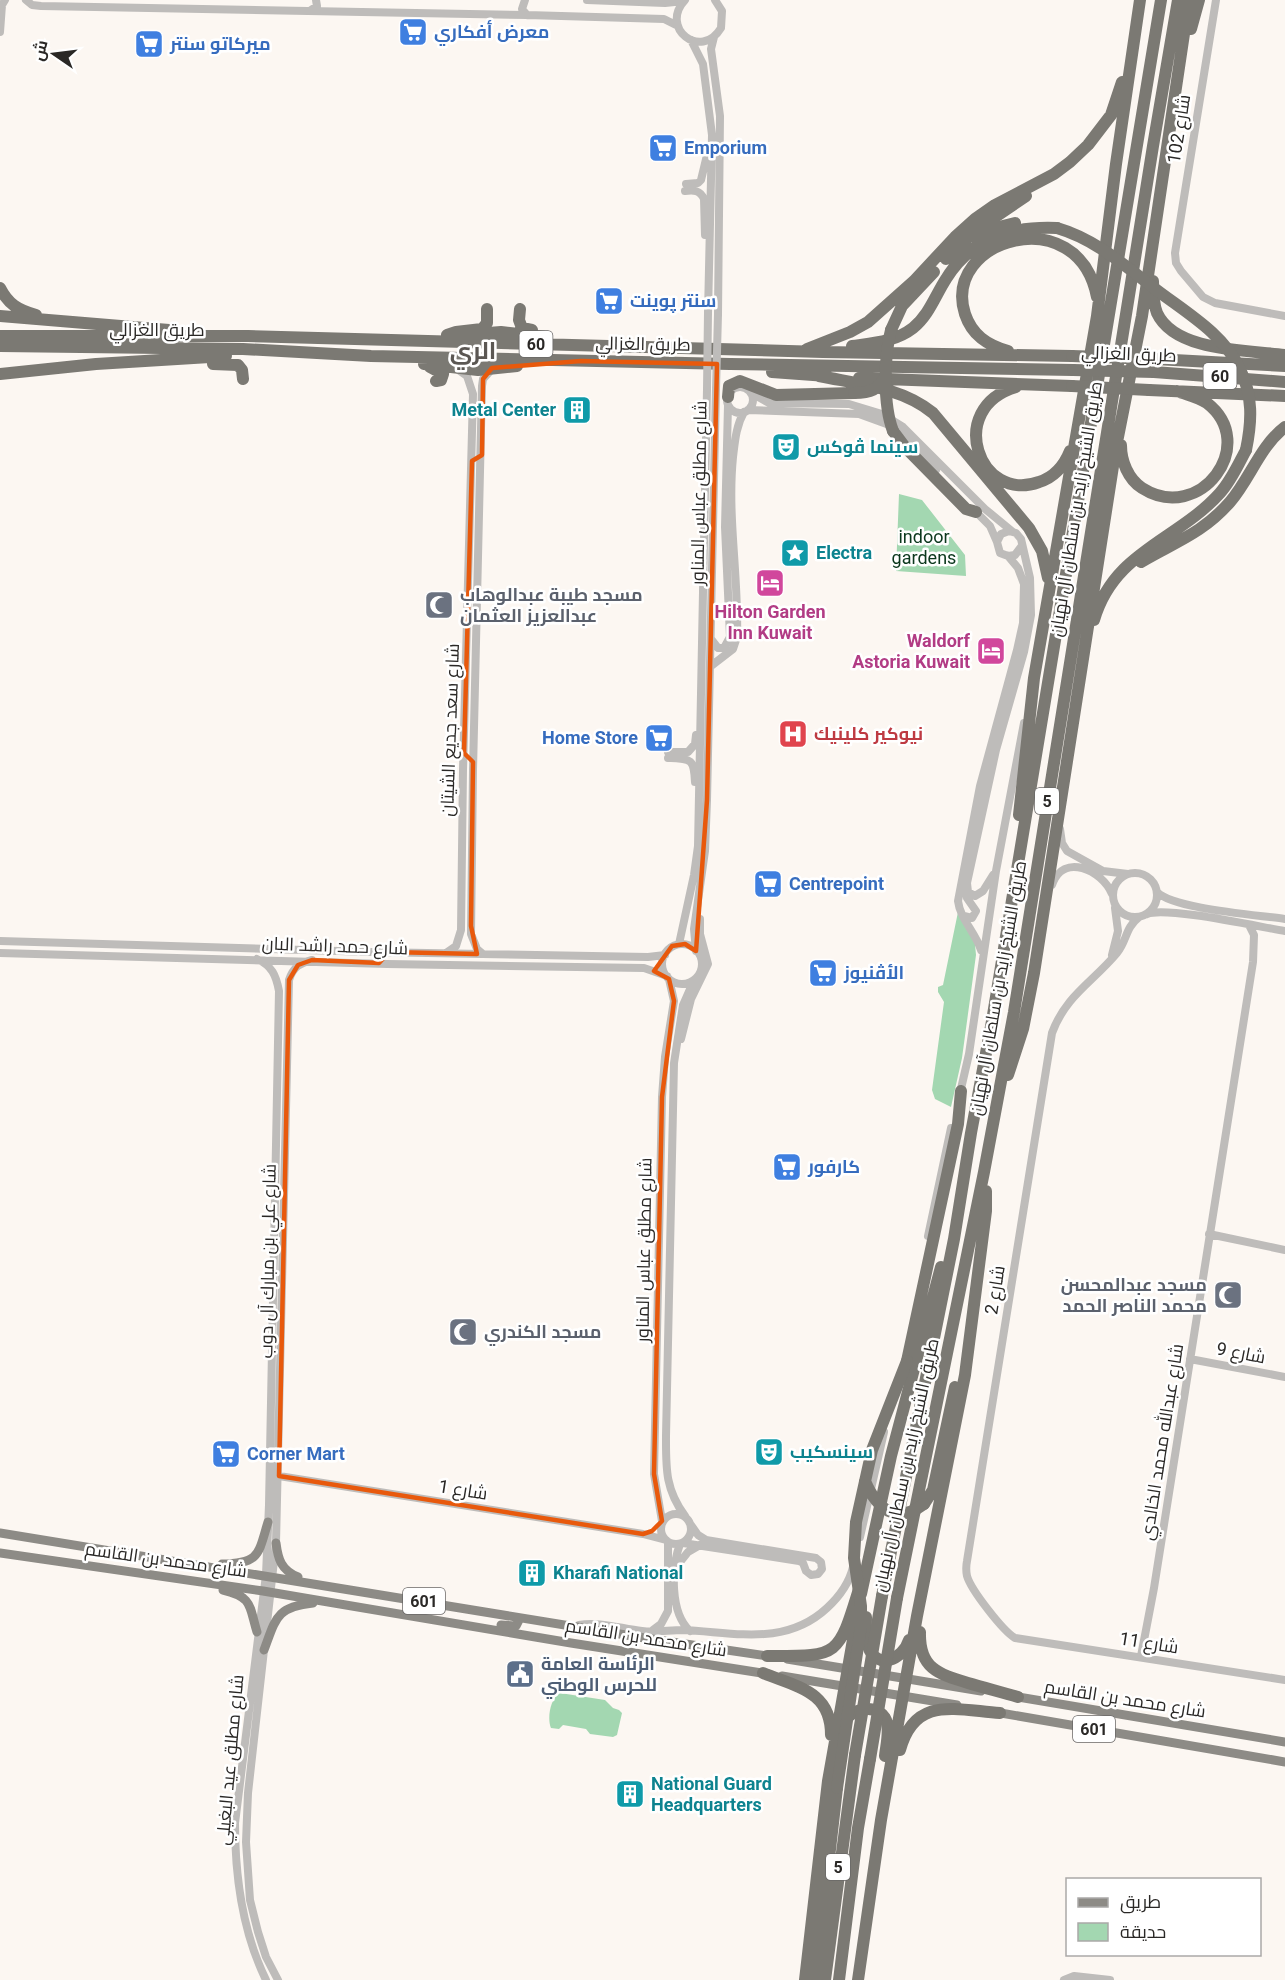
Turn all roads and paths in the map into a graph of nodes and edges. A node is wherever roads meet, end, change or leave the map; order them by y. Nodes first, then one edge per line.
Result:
1 (5, 0) edge
2 (26, 0) edge
3 (316, 0) edge
4 (525, 0) edge
5 (587, 0) edge
6 (685, 0) edge
7 (1140, 0) edge
8 (1161, 0) edge
9 (1178, 0) edge
10 (1189, 0) edge
11 (1200, 0) edge
12 (1216, 0) edge
13 (718, 2) edge
14 (71, 3) edge
15 (311, 10) junction
16 (527, 15) junction
17 (678, 26) junction
18 (0, 32) edge
19 (714, 37) junction
20 (691, 40) junction
21 (1132, 53) junction
22 (1175, 98) junction
23 (712, 135) junction
24 (1045, 179) junction
25 (1058, 228) junction
26 (1153, 243) junction
27 (709, 266) junction
28 (922, 285) junction
29 (0, 288) edge
30 (487, 309) dead end
31 (520, 309) dead end
32 (0, 316) edge
33 (1096, 316) junction
34 (1285, 316) edge
35 (72, 322) junction
36 (447, 335) junction
37 (0, 336) edge
38 (248, 336) junction
39 (399, 340) junction
40 (558, 340) junction
41 (582, 345) junction
42 (0, 346) edge
43 (243, 349) junction
44 (802, 351) junction
45 (823, 352) junction
46 (1023, 355) junction
47 (1285, 355) edge
48 (371, 356) junction
49 (167, 360) junction
50 (581, 361) junction
51 (421, 364) junction
52 (730, 364) junction
53 (1285, 366) edge
54 (453, 367) junction
55 (492, 368) junction
56 (20, 373) junction
57 (0, 374) edge
58 (887, 374) junction
59 (819, 376) junction
60 (243, 379) dead end
61 (436, 381) dead end
62 (1285, 382) edge
63 (0, 383) edge
64 (1025, 385) junction
65 (1177, 391) junction
66 (751, 393) junction
67 (1285, 396) edge
68 (728, 401) junction
69 (1112, 402) junction
70 (1123, 409) junction
71 (746, 411) junction
72 (1080, 415) junction
73 (1285, 427) edge
74 (472, 438) junction
75 (482, 439) junction
76 (471, 461) junction
77 (481, 462) junction
78 (976, 512) junction
79 (729, 529) junction
80 (1013, 532) junction
81 (997, 542) junction
82 (1021, 547) junction
83 (1008, 556) junction
84 (1117, 576) junction
85 (1092, 604) junction
86 (734, 618) junction
87 (1044, 621) junction
88 (710, 637) junction
89 (711, 666) junction
90 (1081, 670) junction
91 (1034, 678) junction
92 (701, 713) junction
93 (464, 753) junction
94 (473, 754) junction
95 (463, 770) junction
96 (473, 770) junction
97 (1060, 804) junction
98 (699, 810) junction
99 (1018, 864) junction
100 (996, 871) junction
101 (1128, 874) junction
102 (967, 884) junction
103 (1157, 892) junction
104 (1113, 894) junction
105 (699, 895) junction
106 (1115, 905) junction
107 (1043, 915) junction
108 (964, 916) junction
109 (1142, 916) junction
110 (1285, 919) edge
111 (1249, 925) junction
112 (461, 926) junction
113 (471, 926) junction
114 (1269, 929) junction
115 (1285, 931) edge
116 (0, 941) edge
117 (679, 944) junction
118 (188, 945) junction
119 (198, 945) junction
120 (1255, 947) junction
121 (696, 951) junction
122 (372, 952) junction
123 (389, 952) junction
124 (0, 953) edge
125 (446, 953) junction
126 (483, 954) junction
127 (983, 954) junction
128 (664, 955) junction
129 (572, 956) junction
130 (187, 957) junction
131 (196, 957) junction
132 (648, 957) junction
133 (257, 959) junction
134 (1111, 959) junction
135 (312, 960) junction
136 (372, 963) junction
137 (387, 964) junction
138 (575, 968) junction
139 (644, 968) junction
140 (668, 977) junction
141 (694, 980) junction
142 (279, 991) junction
143 (289, 991) junction
144 (674, 1063) junction
145 (961, 1091) junction
146 (999, 1093) junction
147 (984, 1172) junction
148 (1209, 1234) junction
149 (954, 1239) junction
150 (1285, 1250) edge
151 (978, 1264) junction
152 (272, 1316) junction
153 (282, 1317) junction
154 (272, 1330) junction
155 (282, 1330) junction
156 (1190, 1359) junction
157 (1285, 1377) edge
158 (279, 1476) junction
159 (865, 1481) junction
160 (672, 1496) junction
161 (658, 1503) junction
162 (685, 1516) junction
163 (268, 1522) junction
164 (662, 1523) junction
165 (691, 1526) junction
166 (0, 1533) edge
167 (644, 1534) junction
168 (933, 1534) junction
169 (667, 1541) junction
170 (276, 1542) junction
171 (681, 1543) junction
172 (700, 1545) junction
173 (0, 1553) edge
174 (205, 1567) junction
175 (676, 1568) junction
176 (129, 1571) junction
177 (865, 1571) junction
178 (269, 1575) junction
179 (311, 1582) junction
180 (267, 1592) junction
181 (327, 1602) junction
182 (917, 1616) junction
183 (515, 1617) junction
184 (440, 1620) junction
185 (574, 1626) junction
186 (690, 1631) junction
187 (257, 1632) junction
188 (650, 1632) junction
189 (1008, 1634) joint
190 (638, 1637) junction
191 (551, 1639) junction
192 (264, 1650) junction
193 (627, 1652) junction
194 (767, 1656) junction
195 (1141, 1656) junction
196 (635, 1661) dead end
197 (847, 1670) junction
198 (764, 1673) junction
199 (906, 1680) junction
200 (1285, 1680) edge
201 (844, 1686) junction
202 (903, 1696) junction
203 (1018, 1697) junction
204 (1000, 1713) junction
205 (1246, 1736) junction
206 (1285, 1737) edge
207 (835, 1739) junction
208 (1285, 1742) edge
209 (243, 1759) junction
210 (1285, 1762) edge
211 (833, 1784) junction
212 (247, 1810) junction
213 (881, 1820) junction
214 (266, 1980) edge
215 (279, 1980) edge
216 (805, 1980) edge
217 (815, 1980) edge
218 (825, 1980) edge
219 (839, 1980) edge
220 (858, 1980) edge
221 (1064, 1980) edge
222 (1110, 1980) edge

1 - 18 street
2 - 14 street
3 - 15 street
4 - 16 street
5 - 6 street
6 - 17 street
7 - 21 highway
8 - 99 highway, طريق الشيخ زايد بن سلطان آل نهيان / 5
9 - 69 highway, طريق الشيخ زايد بن سلطان آل نهيان / 5
10 - 22 highway
11 - 22 highway
12 - 34 street, شارع 102
13 - 19 street, شارع مطلق عباس المناور
14 - 15 street
15 - 16 street
16 - 17 street
17 - 20 street
19 - 20 street
19 - 88 street, شارع مطلق عباس المناور, bridge
20 - 23 street, شارع مطلق عباس المناور
21 - 24 highway
21 - 33 highway
22 - 26 highway
23 - 27 street, شارع مطلق عباس المناور
23 - 27 street
24 - 28 highway
24 - 44 highway
25 - 28 highway
25 - 45 highway
25 - 84 highway, bridge
26 - 47 highway
26 - 70 highway
27 - 92 street, شارع مطلق عباس المناور, bridge
28 - 58 highway, bridge
29 - 35 highway
30 - 36 highway
31 - 40 highway
32 - 35 highway
33 - 46 highway
33 - 72 highway
35 - 38 highway
36 - 39 highway
36 - 40 highway
37 - 38 highway, طريق الغزالي / 60
38 - 39 highway, طريق الغزالي / 60
39 - 41 highway, طريق الغزالي / 60
40 - 41 highway
41 - 44 highway, طريق الغزالي / 60
42 - 43 highway, طريق الغزالي / 60
43 - 48 highway, طريق الغزالي / 60
43 - 49 highway
44 - 45 highway, طريق الغزالي / 60
45 - 46 highway, طريق الغزالي / 60
46 - 53 highway, طريق الغزالي / 60, bridge
48 - 50 highway, طريق الغزالي / 60
48 - 51 highway
49 - 56 highway
49 - 60 highway
50 - 52 highway, طريق الغزالي / 60
50 - 55 highway
51 - 54 highway
51 - 61 highway
52 - 59 highway
52 - 62 highway, طريق الغزالي / 60, bridge
54 - 55 highway
54 - 74 street, شارع سعد جديع الشيتان
55 - 75 street, شارع سعد جديع الشيتان
56 - 57 highway
56 - 63 highway
58 - 68 highway, bridge
58 - 78 highway, bridge
59 - 64 highway
59 - 87 highway
64 - 65 highway, bridge
64 - 72 highway
65 - 67 highway
65 - 70 highway
66 - 68 street
66 - 71 street
66 - 80 street
68 - 71 street
68 - 79 street
69 - 85 highway
69 - 146 highway, طريق الشيخ زايد بن سلطان آل نهيان / 5
70 - 85 highway
71 - 78 street
71 - 79 street
72 - 87 highway
73 - 84 highway
74 - 75 street
74 - 76 street, شارع سعد جديع الشيتان
75 - 77 street, شارع سعد جديع الشيتان
76 - 77 street
76 - 93 street, شارع سعد جديع الشيتان
77 - 94 street, شارع سعد جديع الشيتان
78 - 81 street
79 - 86 street
80 - 81 street
80 - 82 street
81 - 83 street
82 - 83 street
82 - 102 street
83 - 108 street
84 - 90 highway
85 - 90 highway
86 - 88 street
86 - 89 street
87 - 91 highway
88 - 89 street, شارع مطلق عباس المناور
89 - 105 street, شارع مطلق عباس المناور
90 - 97 highway
91 - 99 highway
91 - 100 street
92 - 98 street, شارع مطلق عباس المناور
92 - 98 street
93 - 94 street
93 - 95 street, شارع سعد جديع الشيتان
94 - 96 street, شارع سعد جديع الشيتان
95 - 96 street
95 - 112 street, شارع سعد جديع الشيتان
96 - 113 street, شارع سعد جديع الشيتان
97 - 101 street
97 - 107 highway
98 - 117 street, شارع مطلق عباس المناور
99 - 149 highway, طريق الشيخ زايد بن سلطان آل نهيان / 5
100 - 102 street
100 - 127 street
101 - 103 street
101 - 104 street
102 - 108 street
103 - 109 street
103 - 110 street
104 - 106 street
104 - 107 street
105 - 121 street, شارع مطلق عباس المناور
105 - 144 street
106 - 109 street
106 - 134 street
107 - 146 highway
108 - 127 street
109 - 111 street
109 - 134 street, شارع 2
111 - 114 street
111 - 120 street, شارع عبدالله محمد الخالدي
112 - 113 street
112 - 125 street, شارع سعد جديع الشيتان
113 - 126 street, شارع سعد جديع الشيتان
114 - 115 street
114 - 120 street, شارع عبدالله محمد الخالدي
116 - 118 street, شارع حمد راشد البان
117 - 121 street
117 - 128 street
118 - 119 street, شارع حمد راشد البان
118 - 130 street
119 - 122 street, شارع حمد راشد البان
119 - 131 street
120 - 148 street, شارع عبدالله محمد الخالدي
121 - 141 street
122 - 123 street, شارع حمد راشد البان
122 - 136 street
123 - 125 street, شارع حمد راشد البان
123 - 137 street
124 - 130 street, شارع حمد راشد البان
125 - 126 street, شارع حمد راشد البان
126 - 129 street, شارع حمد راشد البان
127 - 145 street
128 - 132 street, شارع حمد راشد البان
128 - 140 street
129 - 132 street, شارع حمد راشد البان
129 - 138 street
130 - 131 street, شارع حمد راشد البان
131 - 133 street, شارع حمد راشد البان
132 - 139 street
133 - 135 street, شارع حمد راشد البان
133 - 142 street, شارع علي بن مبارك آل دوب
134 - 189 street, شارع 2
135 - 136 street, شارع حمد راشد البان
135 - 143 street, شارع علي بن مبارك آل دوب
136 - 137 street, شارع حمد راشد البان
137 - 138 street, شارع حمد راشد البان
138 - 139 street, شارع حمد راشد البان
139 - 140 street, شارع حمد راشد البان
140 - 141 street
140 - 161 street, شارع مطلق عباس المناور
141 - 144 street, شارع مطلق عباس المناور
142 - 143 street
142 - 152 street, شارع علي بن مبارك آل دوب
143 - 153 street, شارع علي بن مبارك آل دوب
144 - 160 street, شارع مطلق عباس المناور
145 - 159 highway, bridge
145 - 186 street
146 - 147 highway, طريق الشيخ زايد بن سلطان آل نهيان / 5
147 - 151 highway
147 - 219 highway, طريق الشيخ زايد بن سلطان آل نهيان / 5, bridge
148 - 150 street
148 - 156 street, شارع عبدالله محمد الخالدي
149 - 177 highway
149 - 218 highway, طريق الشيخ زايد بن سلطان آل نهيان / 5, bridge
151 - 159 highway, bridge
151 - 168 highway
152 - 153 street
152 - 154 street, شارع علي بن مبارك آل دوب
153 - 155 street, شارع علي بن مبارك آل دوب
154 - 155 street
154 - 163 street, شارع علي بن مبارك آل دوب
155 - 158 street, شارع علي بن مبارك آل دوب
156 - 157 street, شارع 9
156 - 195 street, شارع عبدالله محمد الخالدي
158 - 167 street, شارع 1
158 - 170 street, شارع علي بن مبارك آل دوب
159 - 211 highway, bridge
160 - 161 street
160 - 162 street, شارع مطلق عباس المناور
161 - 164 street, شارع مطلق عباس المناور
162 - 164 street
162 - 165 street
163 - 174 main road
163 - 178 street, شارع علي بن مبارك آل دوب
164 - 167 street
164 - 169 street
165 - 171 street
165 - 172 street
166 - 174 main road, شارع محمد بن القاسم / 601
167 - 169 street, شارع 1
168 - 182 highway
168 - 203 highway
169 - 171 street
169 - 188 street
170 - 178 street, شارع علي بن مبارك آل دوب
170 - 179 main road
171 - 172 street
171 - 175 street
172 - 175 street
173 - 176 main road, شارع محمد بن القاسم / 601
174 - 178 main road, شارع محمد بن القاسم / 601
175 - 186 street
176 - 180 main road, شارع محمد بن القاسم / 601
176 - 187 main road
177 - 182 highway
177 - 194 highway
177 - 197 highway
178 - 179 main road, شارع محمد بن القاسم / 601
178 - 180 street, شارع مطلق عيد البغيلي
179 - 183 main road, شارع محمد بن القاسم / 601
180 - 181 main road, شارع محمد بن القاسم / 601
180 - 187 street, شارع مطلق عيد البغيلي
180 - 192 street, شارع مطلق عيد البغيلي
181 - 184 main road, شارع محمد بن القاسم / 601
181 - 192 main road
182 - 199 highway
183 - 184 main road
183 - 185 main road, شارع محمد بن القاسم / 601
184 - 191 main road, شارع محمد بن القاسم / 601
185 - 188 street
185 - 190 main road, شارع محمد بن القاسم / 601
186 - 188 street
187 - 209 street, شارع مطلق عيد البغيلي
189 - 195 street, شارع 11
190 - 191 main road
190 - 194 main road, شارع محمد بن القاسم / 601
191 - 193 main road, شارع محمد بن القاسم / 601
192 - 212 street, شارع مطلق عيد البغيلي
193 - 196 main road
193 - 198 main road, شارع محمد بن القاسم / 601
194 - 197 main road, شارع محمد بن القاسم / 601
195 - 200 street, شارع 11
197 - 199 main road, شارع محمد بن القاسم / 601
197 - 201 highway
198 - 201 main road, شارع محمد بن القاسم / 601
198 - 211 highway
199 - 202 highway
199 - 203 main road, شارع محمد بن القاسم / 601
201 - 202 main road, شارع محمد بن القاسم / 601
201 - 207 highway
202 - 204 main road, شارع محمد بن القاسم / 601
202 - 213 highway
203 - 205 main road, شارع محمد بن القاسم / 601
204 - 210 main road, شارع محمد بن القاسم / 601
204 - 213 highway
205 - 206 street
205 - 208 main road, شارع محمد بن القاسم / 601
207 - 211 highway
207 - 213 highway
209 - 212 street
209 - 214 street, شارع مطلق عيد البغيلي
211 - 216 highway
211 - 217 highway
212 - 215 street, شارع مطلق عيد البغيلي
213 - 220 highway
221 - 222 street

